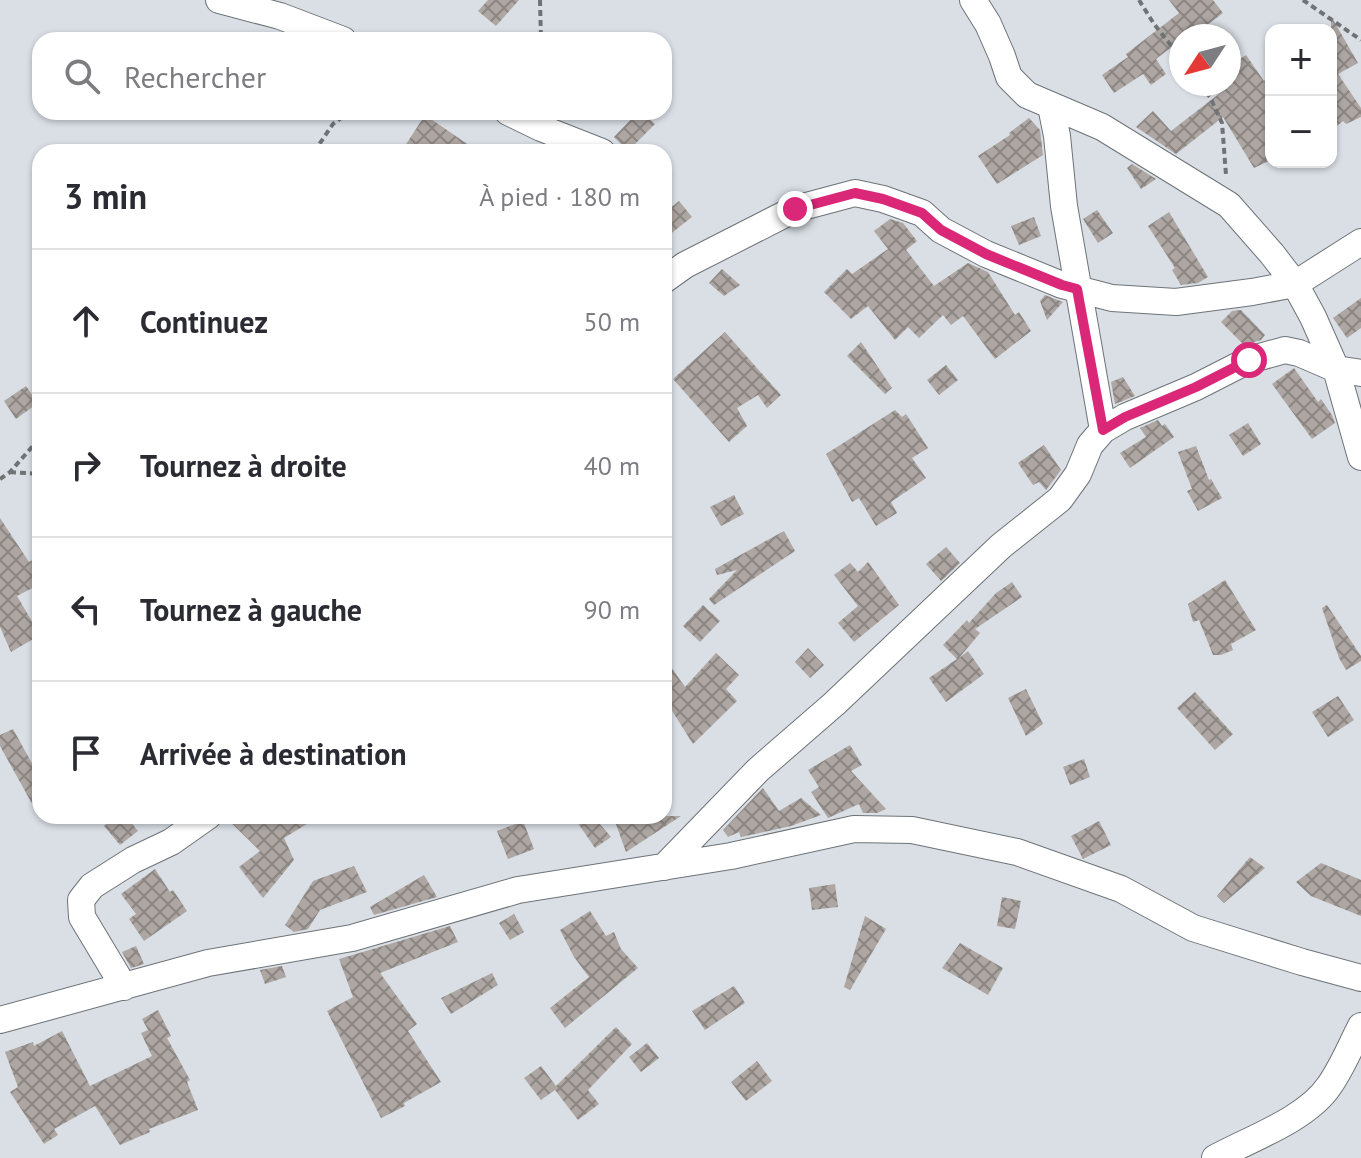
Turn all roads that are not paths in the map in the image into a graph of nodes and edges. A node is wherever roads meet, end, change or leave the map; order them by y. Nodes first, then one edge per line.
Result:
1 (219, 0) edge
2 (973, 0) edge
3 (322, 32) edge
4 (1051, 106) junction
5 (524, 120) edge
6 (582, 144) edge
7 (1361, 242) edge
8 (672, 274) edge
9 (1295, 284) junction
10 (1077, 289) junction
11 (1348, 371) edge
12 (1103, 430) junction
13 (1361, 457) edge
14 (197, 824) edge
15 (664, 867) junction
16 (1361, 978) edge
17 (124, 987) junction
18 (3, 1015) edge
19 (1361, 1026) edge
20 (1215, 1158) edge

1 - 3 street
2 - 4 street
4 - 9 street
4 - 10 street
5 - 6 street
7 - 9 street
8 - 10 street
9 - 10 street
9 - 11 street
10 - 12 street
11 - 12 street
11 - 13 street
12 - 15 street
14 - 17 street
15 - 16 street
15 - 17 street
17 - 18 street
19 - 20 street

